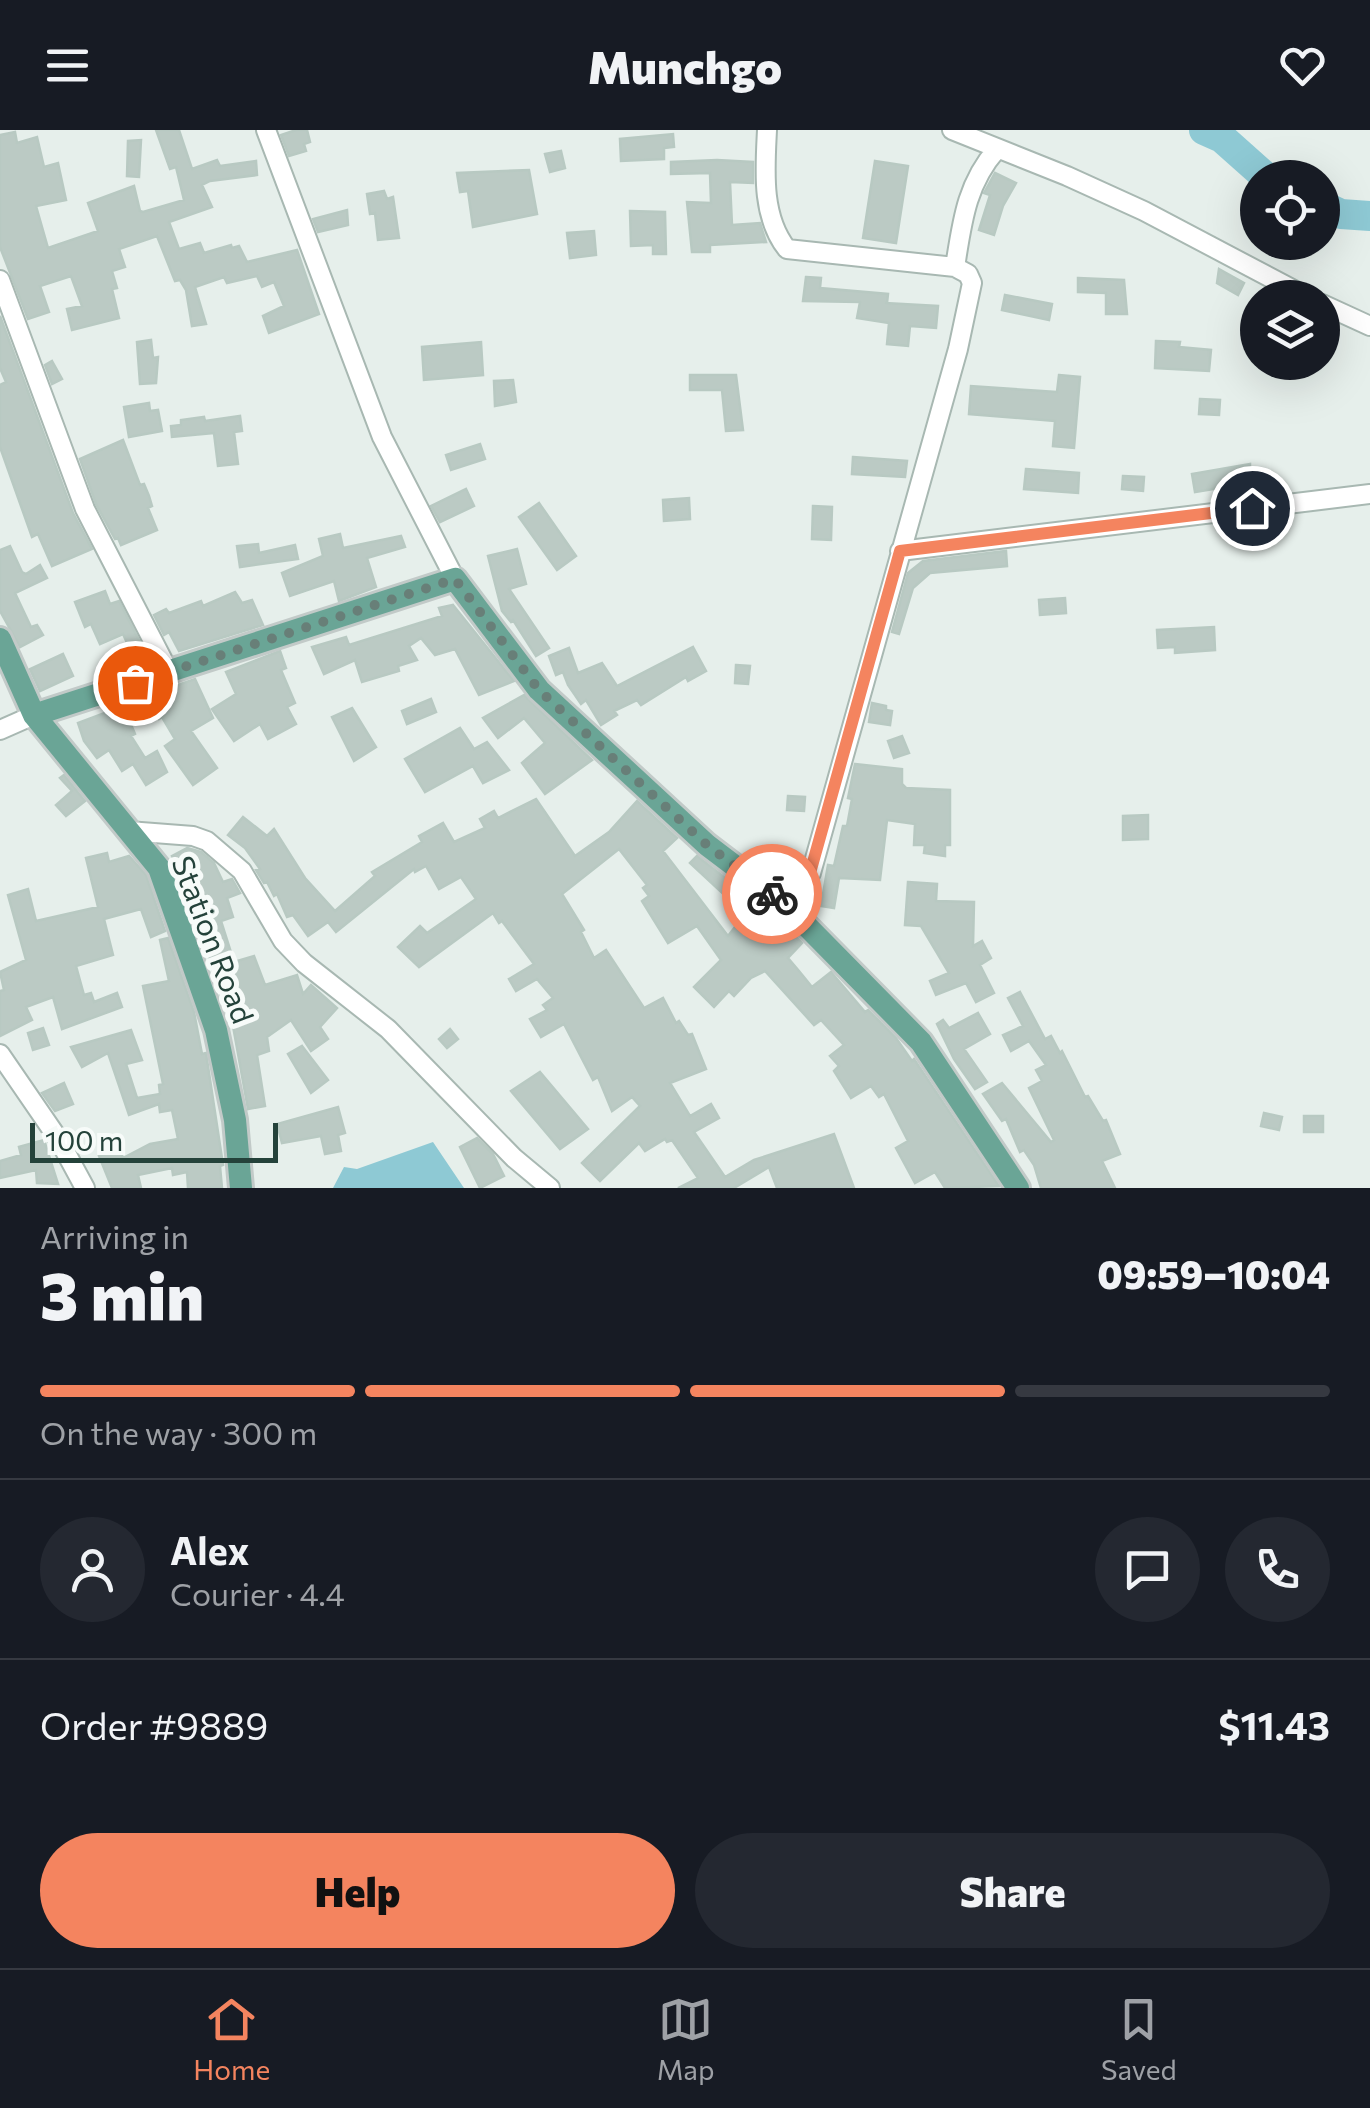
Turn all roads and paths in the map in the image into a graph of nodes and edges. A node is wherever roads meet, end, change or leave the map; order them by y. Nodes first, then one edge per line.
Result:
1 (266, 130) edge
2 (767, 130) edge
3 (952, 130) edge
4 (997, 150) junction
5 (955, 268) junction
6 (0, 280) edge
7 (1275, 280) edge
8 (1340, 312) edge
9 (1370, 326) edge
10 (1370, 494) edge
11 (900, 551) junction
12 (455, 579) junction
13 (0, 640) edge
14 (168, 672) junction
15 (34, 715) junction
16 (0, 730) edge
17 (128, 831) junction
18 (786, 905) junction
19 (0, 1054) edge
20 (85, 1188) edge
21 (240, 1188) edge
22 (550, 1188) edge
23 (1018, 1188) edge

1 - 12 street
2 - 5 street
3 - 4 street
4 - 5 street
4 - 7 street
5 - 11 street
6 - 14 street
8 - 9 street
10 - 11 street
11 - 18 street
12 - 14 main road
12 - 18 main road
13 - 15 main road, Station Road
14 - 15 main road
15 - 16 street
15 - 17 main road, Station Road
17 - 21 main road, Station Road
17 - 22 street
18 - 23 main road
19 - 20 street

